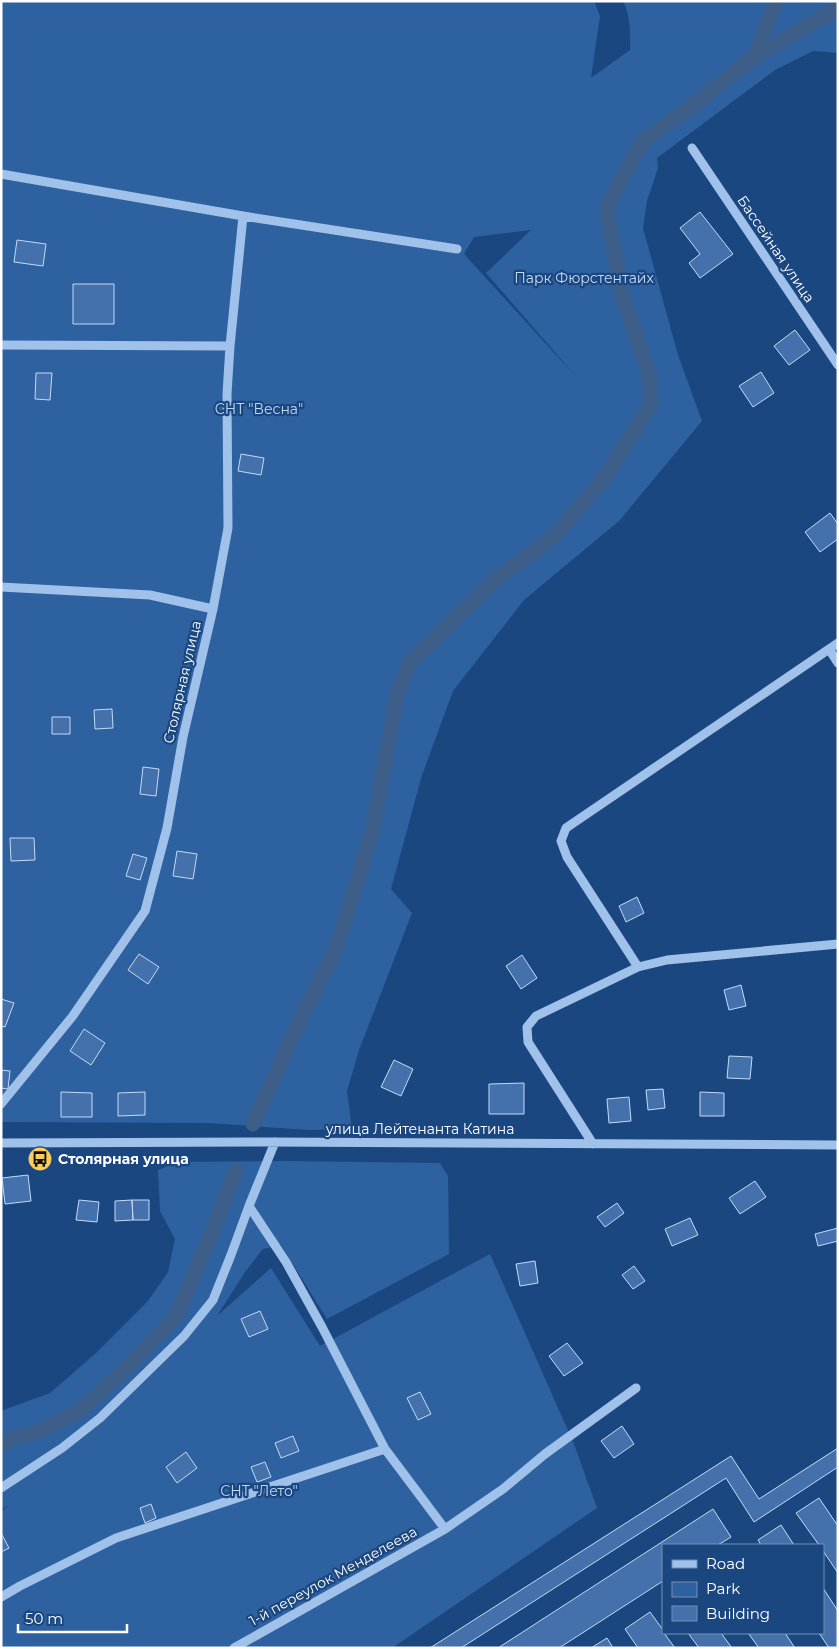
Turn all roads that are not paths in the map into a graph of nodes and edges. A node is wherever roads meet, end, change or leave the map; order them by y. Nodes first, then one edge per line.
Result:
1 (692, 148) dead end
2 (1, 174) edge
3 (243, 216) junction
4 (457, 249) dead end
5 (1, 345) edge
6 (230, 346) junction
7 (838, 365) edge
8 (1, 587) edge
9 (213, 609) junction
10 (838, 643) edge
11 (828, 649) junction
12 (838, 663) edge
13 (838, 944) edge
14 (638, 967) junction
15 (1, 1104) edge
16 (275, 1142) junction
17 (1, 1143) edge
18 (593, 1144) junction
19 (838, 1145) edge
20 (249, 1206) junction
21 (636, 1388) dead end
22 (385, 1449) junction
23 (1, 1488) edge
24 (445, 1529) junction
25 (1, 1597) edge
26 (234, 1648) edge

1 - 7 street, Бассейная улица
2 - 3 street
3 - 4 street
3 - 6 street, Столярная улица
5 - 6 street
6 - 9 street, Столярная улица
8 - 9 street
9 - 15 street, Столярная улица
10 - 11 street
11 - 12 street
11 - 14 street
13 - 14 street
14 - 18 street
16 - 17 street, улица Лейтенанта Катина
16 - 18 street, улица Лейтенанта Катина
16 - 20 street
18 - 19 street, улица Лейтенанта Катина
20 - 22 street
20 - 23 street
21 - 24 street, 1-й переулок Менделеева
22 - 24 street
22 - 25 street
24 - 26 street, 1-й переулок Менделеева

